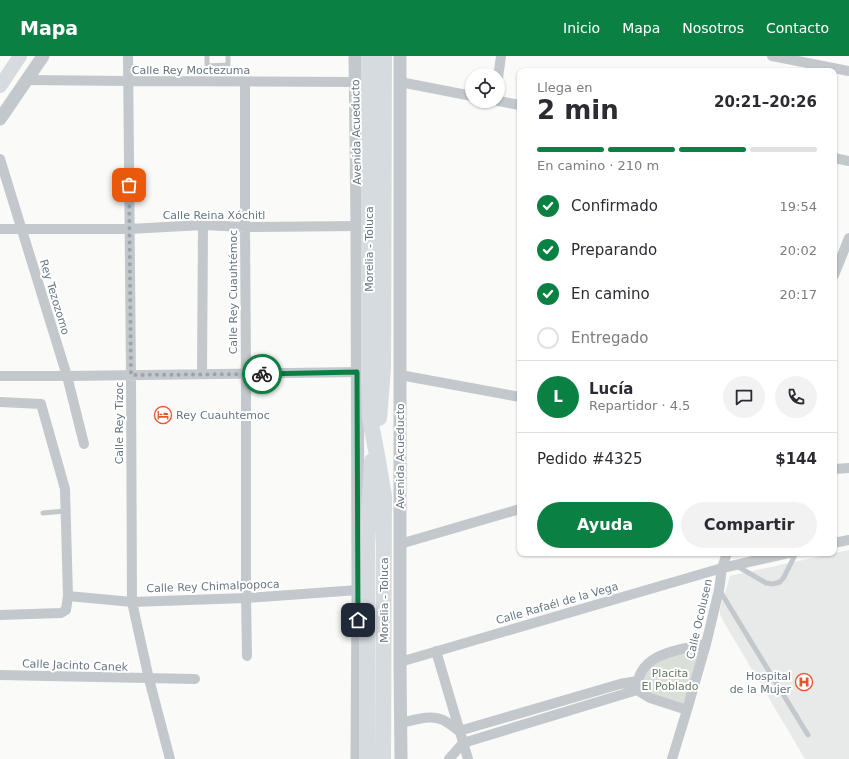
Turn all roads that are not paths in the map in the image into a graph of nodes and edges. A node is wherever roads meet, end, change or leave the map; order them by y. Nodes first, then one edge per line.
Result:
1 (20, 56) edge
2 (43, 56) edge
3 (128, 56) edge
4 (207, 56) edge
5 (228, 56) edge
6 (355, 56) edge
7 (369, 56) edge
8 (384, 56) edge
9 (400, 56) edge
10 (500, 56) edge
11 (772, 56) edge
12 (499, 68) edge
13 (834, 68) edge
14 (837, 69) edge
15 (849, 71) edge
16 (26, 80) junction
17 (128, 81) junction
18 (245, 82) junction
19 (356, 82) junction
20 (400, 82) junction
21 (0, 86) edge
22 (465, 95) edge
23 (505, 102) edge
24 (517, 104) edge
25 (0, 119) edge
26 (0, 159) edge
27 (837, 159) edge
28 (849, 161) edge
29 (203, 225) junction
30 (357, 226) junction
31 (244, 227) junction
32 (0, 228) edge
33 (22, 229) junction
34 (129, 229) junction
35 (848, 243) edge
36 (837, 268) edge
37 (357, 372) junction
38 (202, 374) junction
39 (246, 374) junction
40 (131, 375) junction
41 (400, 375) junction
42 (0, 376) edge
43 (67, 376) junction
44 (517, 396) edge
45 (0, 402) edge
46 (84, 444) dead end
47 (849, 468) edge
48 (837, 469) edge
49 (517, 510) edge
50 (65, 511) junction
51 (43, 513) dead end
52 (849, 540) edge
53 (837, 542) edge
54 (400, 544) junction
55 (726, 556) edge
56 (775, 556) edge
57 (794, 556) edge
58 (734, 565) junction
59 (722, 568) junction
60 (358, 590) junction
61 (719, 590) junction
62 (68, 596) junction
63 (246, 598) junction
64 (132, 602) junction
65 (0, 615) edge
66 (706, 644) junction
67 (436, 651) junction
68 (247, 656) dead end
69 (400, 662) junction
70 (0, 675) edge
71 (149, 679) junction
72 (195, 679) dead end
73 (637, 686) junction
74 (687, 710) junction
75 (401, 723) junction
76 (459, 731) junction
77 (808, 735) dead end
78 (463, 743) junction
79 (170, 759) edge
80 (357, 759) edge
81 (367, 759) edge
82 (383, 759) edge
83 (401, 759) edge
84 (449, 759) edge
85 (468, 759) edge
86 (672, 759) edge

1 - 21 main road
2 - 16 street
3 - 17 street, Calle Rey Tizoc
4 - 5 lane
6 - 19 street, Avenida Acueducto
7 - 82 main road, Morelia - Toluca
8 - 81 main road, Morelia - Toluca
9 - 20 street, Avenida Acueducto
10 - 12 street
11 - 13 street
14 - 15 street
16 - 17 street, Calle Rey Moctezuma
16 - 25 street
17 - 18 street, Calle Rey Moctezuma
17 - 34 street, Calle Rey Tizoc
18 - 19 street, Calle Rey Moctezuma
18 - 31 street, Calle Rey Cuauhtémoc
19 - 30 street, Avenida Acueducto
20 - 22 street
20 - 41 street, Avenida Acueducto
23 - 24 street
26 - 33 street, Rey Tezozomo
27 - 28 street
29 - 31 street, Calle Reina Xóchitl
29 - 34 street, Calle Reina Xóchitl
29 - 38 street
30 - 31 street, Calle Reina Xóchitl
30 - 37 street, Avenida Acueducto
31 - 39 street, Calle Rey Cuauhtémoc
32 - 33 street, Calle Reina Xóchitl
33 - 34 street, Calle Reina Xóchitl
33 - 43 street, Rey Tezozomo
34 - 40 street, Calle Rey Tizoc
35 - 36 street
37 - 39 street
37 - 60 street, Avenida Acueducto
38 - 39 street
38 - 40 street
39 - 63 street, Calle Rey Cuauhtémoc
40 - 43 street
40 - 64 street, Calle Rey Tizoc
41 - 44 street
41 - 54 street, Avenida Acueducto
42 - 43 street
43 - 46 street, Rey Tezozomo
45 - 50 street
47 - 48 street
49 - 54 street
50 - 51 lane
50 - 62 street
52 - 53 street
54 - 69 street, Avenida Acueducto
55 - 59 street, Calle Ocolusen
56 - 58 street, Calle Rafaél de la Vega
57 - 58 lane
58 - 59 street, Calle Rafaél de la Vega
59 - 61 street, Calle Ocolusen
59 - 67 street, Calle Rafaél de la Vega
60 - 63 street, Calle Rey Chimalpopoca
60 - 80 street, Avenida Acueducto
61 - 66 street, Calle Ocolusen
61 - 77 lane
62 - 64 street, Calle Rey Chimalpopoca
62 - 65 street
63 - 64 street, Calle Rey Chimalpopoca
63 - 68 street, Calle Rey Cuauhtémoc
64 - 71 street, Calle Rey Tizoc
66 - 73 street
66 - 74 street, Calle Ocolusen
67 - 69 street, Calle Rafaél de la Vega
67 - 76 street
69 - 75 street, Avenida Acueducto
70 - 71 street, Calle Jacinto Canek
71 - 72 street, Calle Jacinto Canek
71 - 79 street, Calle Rey Tizoc
73 - 74 street
73 - 76 street
73 - 78 street
74 - 86 street, Calle Ocolusen
75 - 76 street
75 - 83 street, Avenida Acueducto
76 - 78 street
78 - 84 street
78 - 85 street

